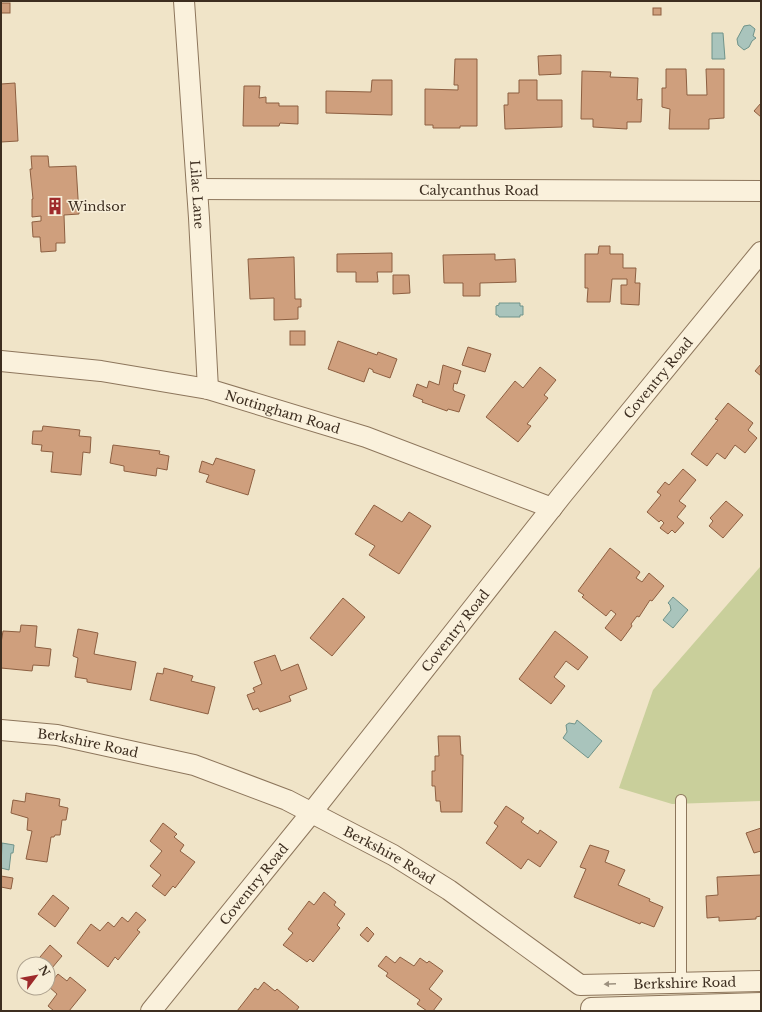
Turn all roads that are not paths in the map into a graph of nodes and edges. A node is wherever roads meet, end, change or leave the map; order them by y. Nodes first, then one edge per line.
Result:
1 (184, 1) edge
2 (197, 189) junction
3 (761, 191) edge
4 (761, 252) edge
5 (1, 361) edge
6 (208, 389) junction
7 (552, 508) junction
8 (1, 730) edge
9 (681, 800) dead end
10 (312, 812) junction
11 (761, 981) edge
12 (681, 983) junction
13 (580, 985) junction
14 (761, 1003) edge
15 (591, 1009) edge
16 (151, 1011) edge

1 - 2 street, Lilac Lane
2 - 3 street, Calycanthus Road
2 - 6 street, Lilac Lane
4 - 7 street, Coventry Road
5 - 6 street, Nottingham Road
6 - 7 street, Nottingham Road
7 - 10 street, Coventry Road
8 - 10 street, Berkshire Road
9 - 12 lane
10 - 13 street, Berkshire Road
10 - 16 street, Coventry Road
11 - 12 street, Berkshire Road
12 -> 13 street, Berkshire Road
13 - 15 street
14 - 15 street, Berkshire Road

